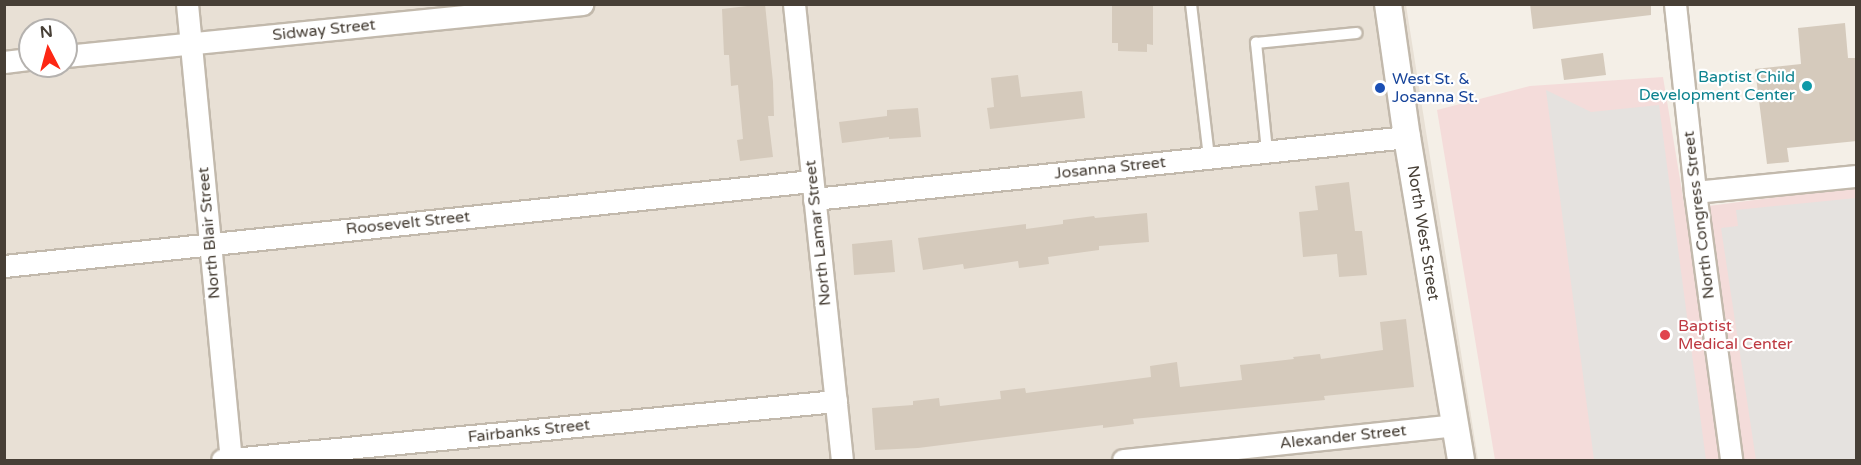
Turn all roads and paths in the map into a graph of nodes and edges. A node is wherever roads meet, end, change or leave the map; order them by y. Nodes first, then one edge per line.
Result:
1 (187, 4) edge
2 (582, 4) edge
3 (794, 4) edge
4 (1191, 4) edge
5 (1388, 4) edge
6 (1675, 4) edge
7 (1357, 33) dead end
8 (190, 43) junction
9 (78, 55) edge
10 (1407, 137) junction
11 (1267, 152) junction
12 (1209, 158) junction
13 (1857, 176) edge
14 (813, 190) junction
15 (1695, 192) junction
16 (210, 244) junction
17 (4, 266) edge
18 (836, 400) junction
19 (1455, 425) junction
20 (228, 460) edge
21 (842, 460) edge
22 (1123, 460) edge
23 (1461, 460) edge
24 (1731, 460) edge

1 - 8 street, North Blair Street
2 - 8 street, Sidway Street
3 - 14 street, North Lamar Street
4 - 12 lane
5 - 10 street, North West Street
6 - 15 street, North Congress Street
7 - 11 lane
8 - 9 street, Sidway Street
8 - 16 street, North Blair Street
10 - 11 street, Josanna Street
10 - 19 street, North West Street
11 - 12 street, Josanna Street
12 - 14 street, Josanna Street
13 - 15 street
14 - 16 street, Roosevelt Street
14 - 18 street, North Lamar Street
15 - 24 street, North Congress Street
16 - 17 street, Roosevelt Street
16 - 20 street, North Blair Street
18 - 20 street, Fairbanks Street
18 - 21 street, North Lamar Street
19 - 22 street, Alexander Street
19 - 23 street, North West Street

